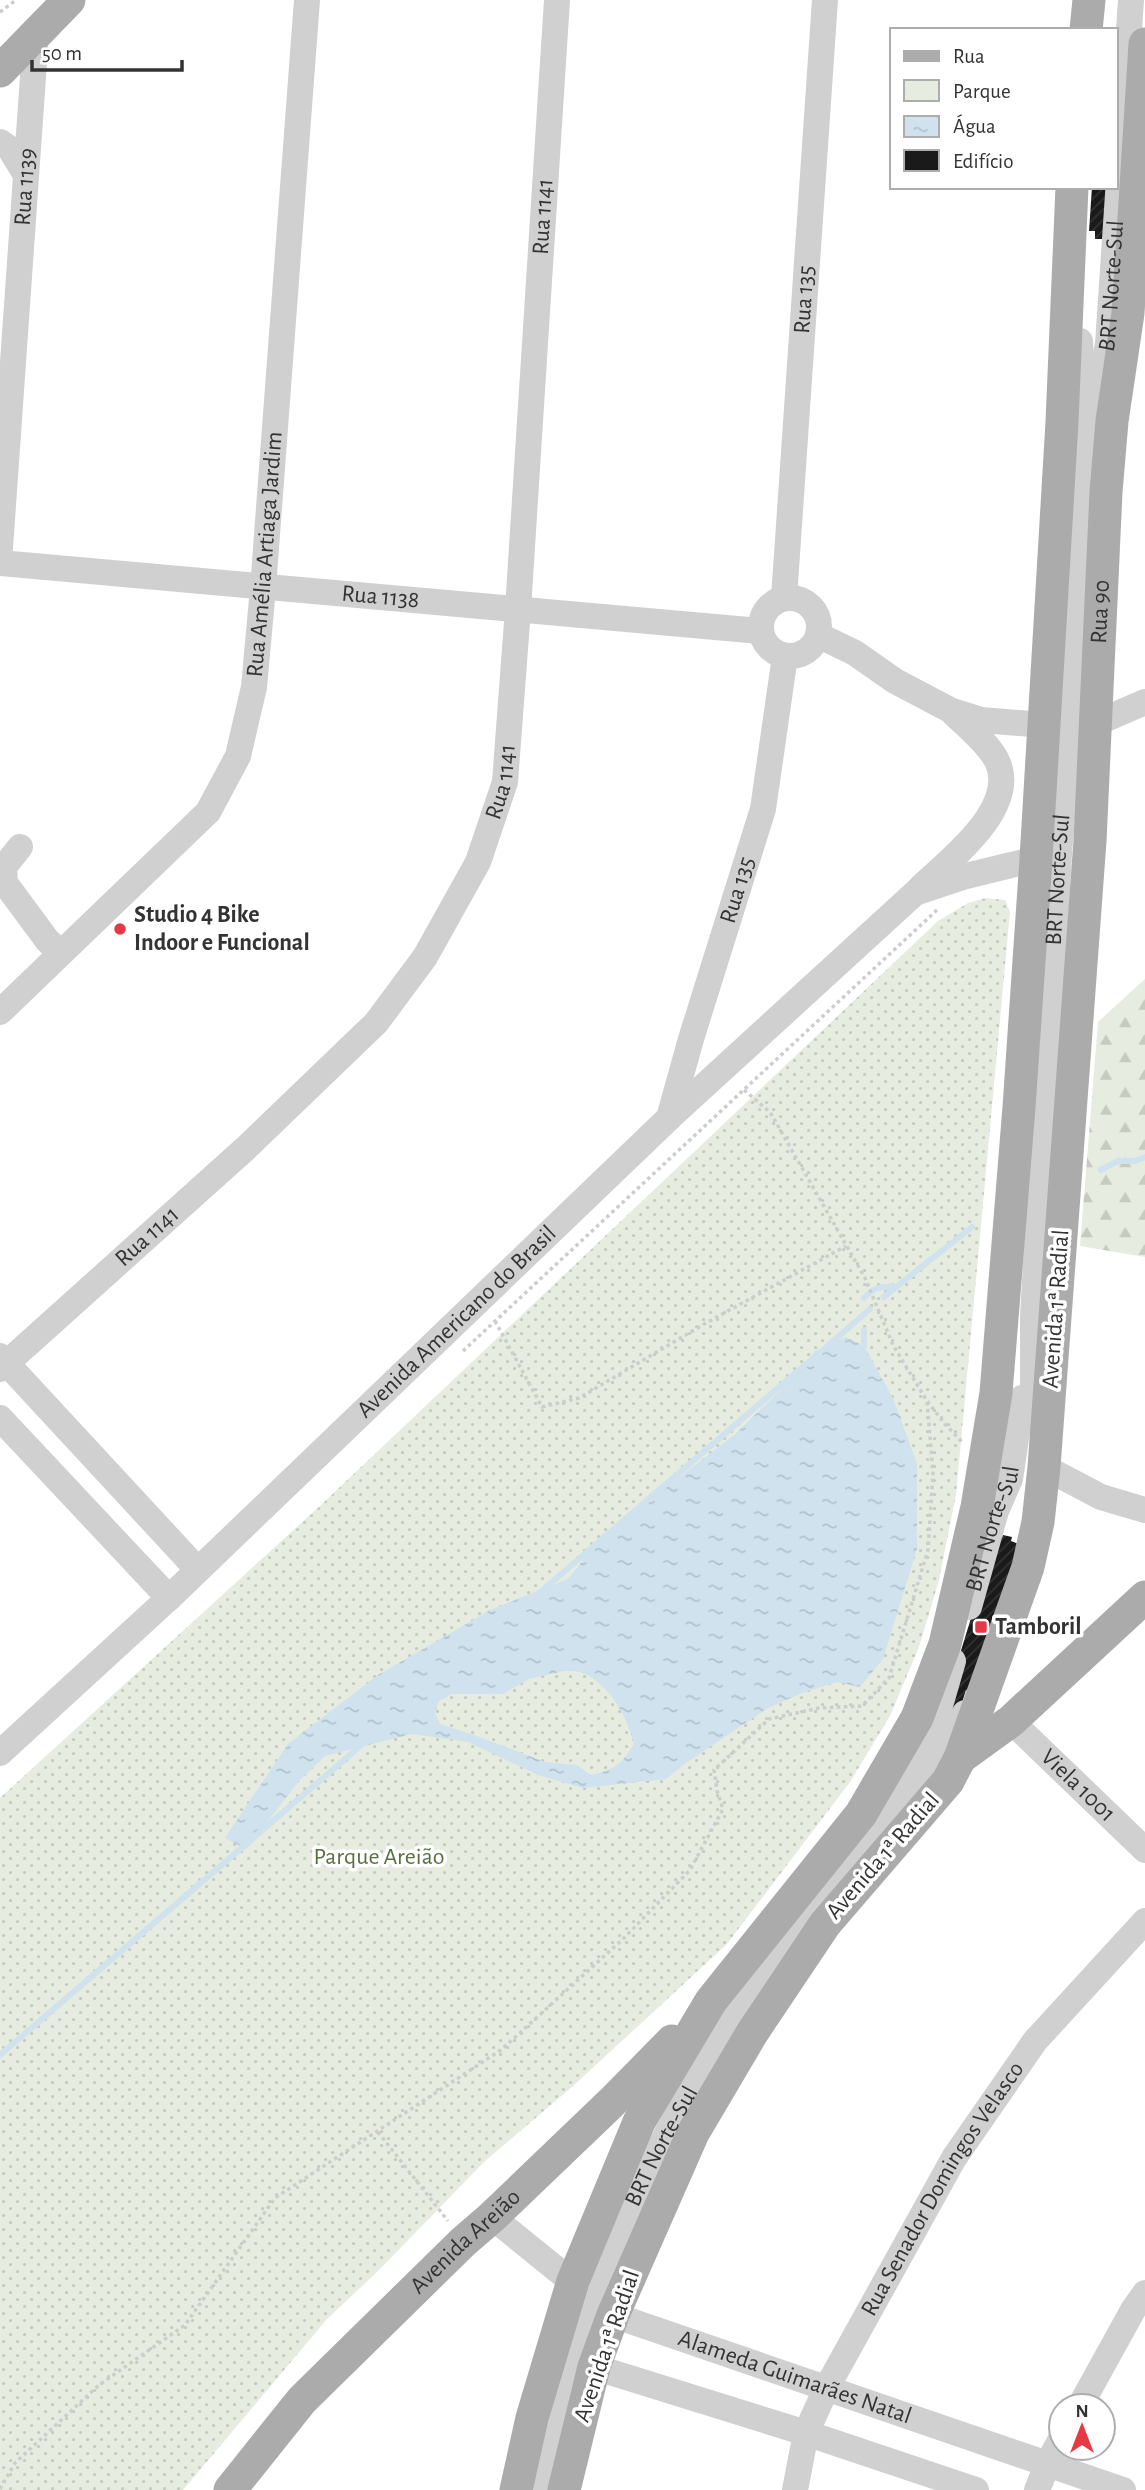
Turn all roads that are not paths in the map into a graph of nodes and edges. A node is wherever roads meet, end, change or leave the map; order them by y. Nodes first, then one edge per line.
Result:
1 (69, 0) edge
2 (307, 0) edge
3 (557, 0) edge
4 (825, 0) edge
5 (1089, 0) edge
6 (1101, 0) edge
7 (1130, 0) edge
8 (1086, 28) edge
9 (1099, 28) edge
10 (36, 34) junction
11 (1145, 44) edge
12 (0, 71) edge
13 (0, 142) edge
14 (26, 175) junction
15 (1072, 189) edge
16 (1087, 189) edge
17 (1088, 444) junction
18 (0, 548) edge
19 (0, 563) edge
20 (264, 587) junction
21 (784, 598) junction
22 (518, 609) junction
23 (760, 631) junction
24 (818, 635) junction
25 (785, 656) junction
26 (1145, 702) edge
27 (952, 711) junction
28 (1069, 725) junction
29 (20, 847) dead end
30 (1061, 851) junction
31 (915, 893) junction
32 (60, 953) junction
33 (0, 1012) edge
34 (669, 1118) junction
35 (1065, 1179) joint
36 (1011, 1199) joint
37 (1033, 1316) junction
38 (2, 1363) edge
39 (0, 1418) edge
40 (1044, 1466) junction
41 (1145, 1510) edge
42 (198, 1570) junction
43 (1145, 1597) edge
44 (169, 1598) junction
45 (1011, 1721) junction
46 (0, 1754) edge
47 (960, 1758) junction
48 (865, 1844) junction
49 (1145, 1850) edge
50 (1145, 1922) edge
51 (711, 2001) junction
52 (492, 2217) junction
53 (1145, 2293) edge
54 (594, 2298) junction
55 (594, 2367) junction
56 (826, 2389) junction
57 (1088, 2392) edge
58 (806, 2433) junction
59 (1048, 2463) junction
60 (230, 2490) edge
61 (516, 2490) edge
62 (539, 2490) edge
63 (564, 2490) edge
64 (795, 2490) edge
65 (976, 2490) edge
66 (1037, 2490) edge
67 (1123, 2490) edge

1 - 10 main road
2 - 20 street, Rua Amélia Artiaga Jardim
3 - 22 street, Rua 1141
4 - 21 street, Rua 135
5 - 8 main road
6 - 9 street
7 - 17 street, BRT Norte-Sul
10 - 12 main road
10 - 14 street, Rua 1139
11 - 28 main road, Rua 90
13 - 14 street
14 - 18 street, Rua 1139
15 - 28 main road, Rua 90
16 - 17 street, BRT Norte-Sul
17 - 28 street, BRT Norte-Sul
19 - 20 street, Rua 1138
20 - 22 street, Rua 1138
20 - 32 street, Rua Amélia Artiaga Jardim
21 - 23 street
21 - 24 street
22 - 23 street, Rua 1138
22 - 38 street, Rua 1141
23 - 25 street
24 - 25 street
24 - 27 street
25 - 34 street, Rua 135
26 - 28 street
27 - 28 street
27 - 31 street, Avenida Americano do Brasil
28 - 30 main road, Rua 90
28 - 30 main road, Rua 90
29 - 32 street
30 - 31 street, Avenida Americano do Brasil
30 - 35 main road, Rua 90
30 - 36 main road, Rua 90
30 - 37 street, BRT Norte-Sul
31 - 34 street, Avenida Americano do Brasil
32 - 33 street, Rua Amélia Artiaga Jardim
34 - 42 street, Avenida Americano do Brasil
35 - 40 main road, Avenida 1ª Radial
36 - 51 main road, Avenida 1ª Radial
37 - 48 street, BRT Norte-Sul
37 - 48 street, BRT Norte-Sul
38 - 42 street
39 - 44 street
40 - 41 street
40 - 47 main road, Avenida 1ª Radial
42 - 44 street, Avenida Americano do Brasil
43 - 45 main road
44 - 46 street, Avenida Americano do Brasil
45 - 47 main road
45 - 49 street, Viela 1001
47 - 54 main road, Avenida 1ª Radial
48 - 54 street, BRT Norte-Sul
50 - 56 street, Rua Senador Domingos Velasco
51 - 52 main road, Avenida Areião
51 - 54 main road, Avenida 1ª Radial
52 - 54 street, Alameda Guimarães Natal
52 - 60 main road, Avenida Areião
53 - 57 street
54 - 55 main road, Avenida 1ª Radial
54 - 56 street, Alameda Guimarães Natal
54 - 61 main road, Avenida 1ª Radial
54 - 62 street, BRT Norte-Sul
55 - 58 street, Alameda Guimarães Natal
55 - 63 main road, Avenida 1ª Radial
56 - 58 street, Rua Senador Domingos Velasco
56 - 59 street, Alameda Guimarães Natal
58 - 64 street, Rua Senador Domingos Velasco
58 - 65 street, Alameda Guimarães Natal
59 - 66 street
59 - 67 street, Alameda Guimarães Natal

